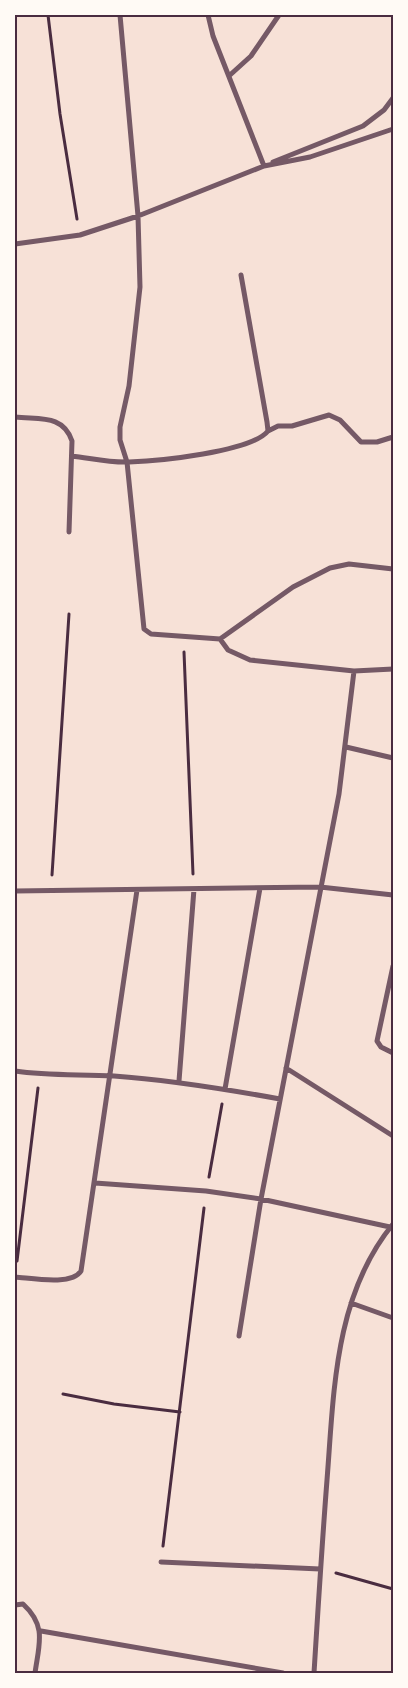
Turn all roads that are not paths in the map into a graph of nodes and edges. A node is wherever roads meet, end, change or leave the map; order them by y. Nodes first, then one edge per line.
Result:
1 (120, 15) edge
2 (208, 15) edge
3 (279, 15) edge
4 (230, 75) junction
5 (393, 98) edge
6 (393, 129) edge
7 (264, 166) junction
8 (138, 216) junction
9 (15, 244) edge
10 (241, 275) dead end
11 (15, 417) edge
12 (268, 431) junction
13 (393, 437) edge
14 (72, 456) junction
15 (127, 462) junction
16 (69, 532) dead end
17 (393, 569) edge
18 (220, 639) junction
19 (393, 669) edge
20 (354, 671) junction
21 (346, 747) junction
22 (393, 758) edge
23 (320, 887) junction
24 (260, 888) junction
25 (194, 889) junction
26 (137, 890) junction
27 (15, 891) edge
28 (393, 895) edge
29 (393, 966) edge
30 (393, 1053) edge
31 (286, 1068) junction
32 (15, 1071) edge
33 (111, 1076) junction
34 (179, 1081) junction
35 (225, 1089) junction
36 (280, 1099) junction
37 (393, 1136) edge
38 (95, 1183) junction
39 (262, 1200) junction
40 (392, 1226) edge
41 (15, 1277) edge
42 (351, 1302) junction
43 (393, 1318) edge
44 (239, 1336) dead end
45 (161, 1562) road end
46 (320, 1569) junction
47 (15, 1605) edge
48 (40, 1631) junction
49 (35, 1673) edge
50 (283, 1673) edge
51 (314, 1673) edge

1 - 8 street
2 - 4 street
3 - 4 street
4 - 7 street
5 - 7 street
6 - 7 street
7 - 8 street
8 - 9 street
8 - 15 street
10 - 12 street
11 - 14 street
12 - 13 street
12 - 15 street
14 - 15 street
14 - 16 street
15 - 18 street
17 - 18 street
18 - 20 street
19 - 20 street
20 - 21 street
21 - 22 street
21 - 23 street
23 - 24 street
23 - 28 street
23 - 31 street
24 - 25 street
24 - 35 street
25 - 26 street
25 - 34 street
26 - 27 street
26 - 33 street
29 - 30 street
31 - 36 street
31 - 37 street
32 - 33 street
33 - 34 street
33 - 38 street
34 - 35 street
35 - 36 street
36 - 39 street
38 - 39 street
38 - 41 street
39 - 40 street
39 - 44 street
40 - 42 street
42 - 43 street
42 - 46 street
45 - 46 street
46 - 51 street
47 - 48 street
48 - 49 street
48 - 50 street

